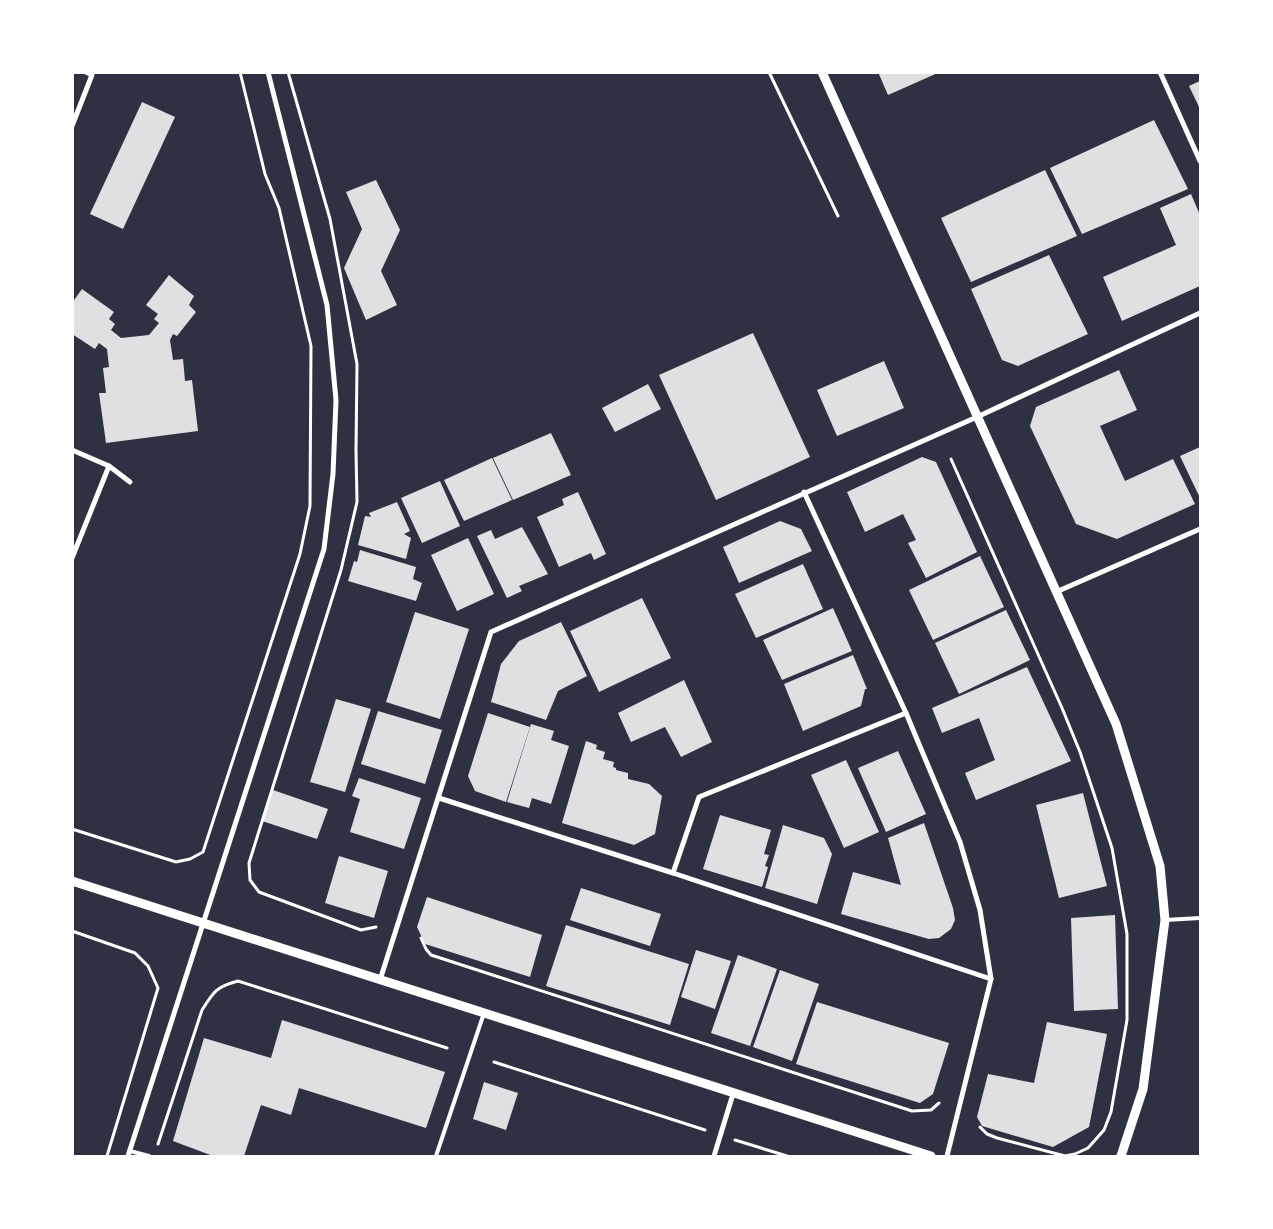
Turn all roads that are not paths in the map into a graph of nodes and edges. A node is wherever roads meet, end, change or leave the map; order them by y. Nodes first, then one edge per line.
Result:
1 (86, 72) edge
2 (268, 72) edge
3 (822, 72) edge
4 (1160, 72) edge
5 (72, 126) edge
6 (1200, 161) edge
7 (1200, 313) edge
8 (977, 417) junction
9 (72, 450) edge
10 (109, 466) junction
11 (130, 482) dead end
12 (804, 492) junction
13 (1200, 529) edge
14 (72, 558) edge
15 (1056, 592) junction
16 (906, 713) junction
17 (439, 798) junction
18 (673, 873) junction
19 (72, 881) edge
20 (1200, 918) edge
21 (1165, 920) junction
22 (203, 923) junction
23 (991, 979) junction
24 (380, 980) junction
25 (484, 1013) junction
26 (733, 1094) junction
27 (129, 1154) edge
28 (149, 1156) edge
29 (436, 1156) edge
30 (714, 1156) edge
31 (931, 1156) edge
32 (948, 1156) edge
33 (1121, 1156) edge

1 - 5 street
2 - 22 street
3 - 8 street
4 - 6 street
7 - 8 street
8 - 12 street
8 - 15 street
9 - 10 street
10 - 11 street
10 - 14 street
12 - 16 street
12 - 17 street
13 - 15 street
15 - 21 street
16 - 18 street
16 - 23 street
17 - 18 street
17 - 24 street
18 - 23 street
19 - 22 street
20 - 21 lane
21 - 33 street
22 - 24 street
22 - 27 street
23 - 32 street
24 - 25 street
25 - 26 street
25 - 29 lane
26 - 30 street
26 - 31 street
27 - 28 lane

